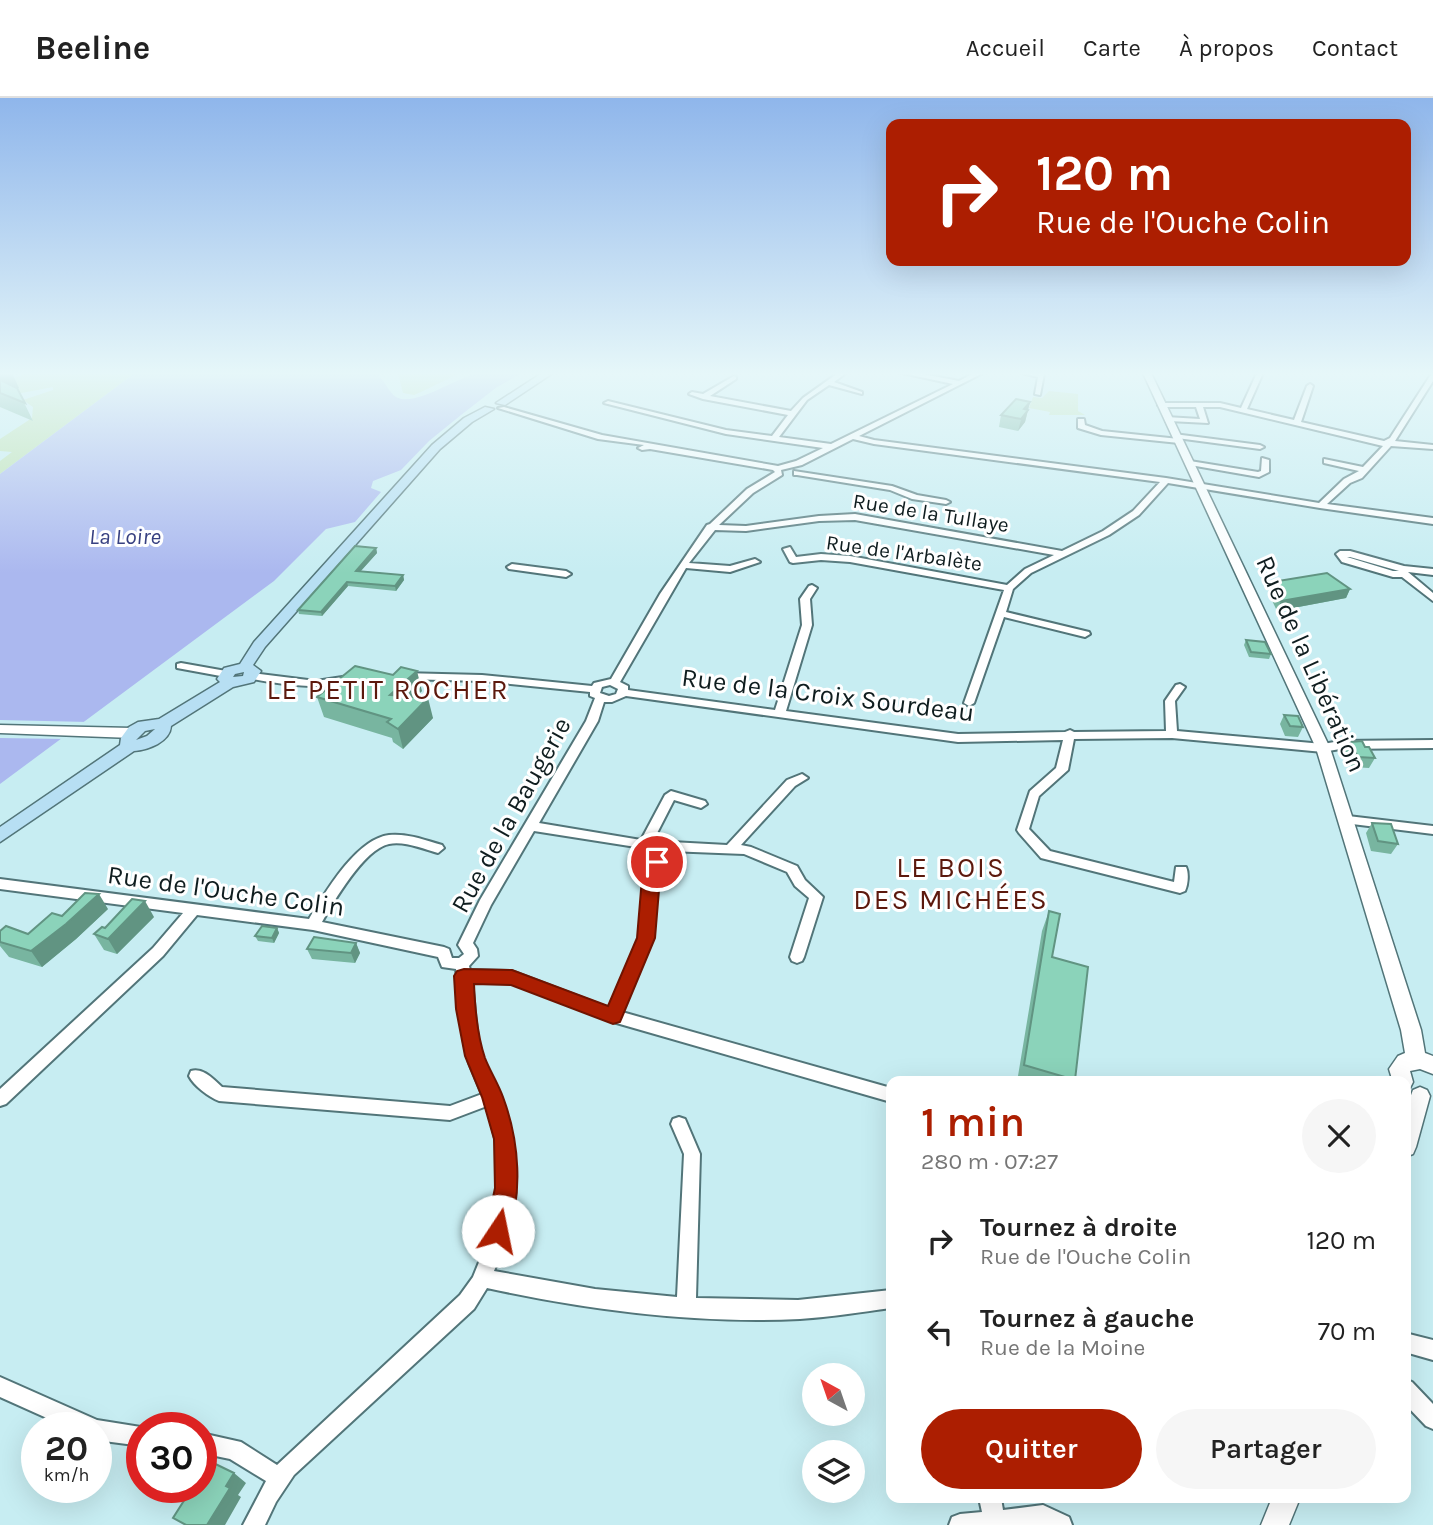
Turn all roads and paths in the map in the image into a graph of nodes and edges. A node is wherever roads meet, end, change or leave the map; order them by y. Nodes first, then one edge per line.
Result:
1 (445, 440) edge
2 (617, 440) edge
3 (784, 440) edge
4 (848, 440) edge
5 (864, 440) edge
6 (1179, 440) edge
7 (1193, 440) edge
8 (1368, 440) edge
9 (1393, 440) edge
10 (630, 443) joint
11 (1387, 444) junction
12 (833, 447) junction
13 (1261, 447) dead end
14 (1433, 447) edge
15 (1265, 460) dead end
16 (1327, 461) dead end
17 (1189, 463) junction
18 (795, 469) junction
19 (1364, 470) junction
20 (777, 471) junction
21 (1166, 480) junction
22 (1200, 485) junction
23 (946, 502) dead end
24 (1320, 506) junction
25 (1433, 521) edge
26 (710, 527) junction
27 (788, 549) dead end
28 (1063, 554) junction
29 (793, 560) junction
30 (755, 562) dead end
31 (685, 565) junction
32 (512, 567) dead end
33 (800, 569) dead end
34 (1404, 571) junction
35 (1433, 572) edge
36 (566, 574) dead end
37 (812, 588) dead end
38 (1009, 588) junction
39 (1433, 598) edge
40 (999, 613) junction
41 (1085, 634) dead end
42 (181, 666) dead end
43 (248, 672) junction
44 (395, 676) edge
45 (358, 677) edge
46 (227, 678) junction
47 (615, 682) junction
48 (1180, 687) dead end
49 (624, 693) junction
50 (600, 699) junction
51 (970, 704) dead end
52 (779, 715) junction
53 (0, 729) edge
54 (1070, 734) junction
55 (1172, 734) junction
56 (129, 736) junction
57 (1433, 744) edge
58 (1323, 748) junction
59 (802, 778) dead end
60 (701, 804) dead end
61 (1348, 820) junction
62 (530, 826) junction
63 (1433, 830) edge
64 (0, 836) edge
65 (645, 845) junction
66 (663, 847) junction
67 (438, 848) dead end
68 (730, 849) junction
69 (1181, 870) dead end
70 (0, 884) edge
71 (193, 910) junction
72 (313, 925) junction
73 (465, 945) junction
74 (444, 953) junction
75 (797, 957) dead end
76 (463, 970) junction
77 (613, 1016) junction
78 (197, 1076) dead end
79 (1413, 1080) edge
80 (886, 1094) edge
81 (493, 1097) junction
82 (0, 1099) edge
83 (678, 1124) dead end
84 (483, 1278) junction
85 (886, 1300) edge
86 (686, 1307) junction
87 (1411, 1344) edge
88 (1433, 1350) edge
89 (0, 1387) edge
90 (1411, 1395) edge
91 (56, 1412) edge
92 (1433, 1419) edge
93 (217, 1445) edge
94 (279, 1478) junction
95 (991, 1503) edge
96 (1284, 1503) edge
97 (995, 1521) junction
98 (254, 1525) edge
99 (960, 1525) edge
100 (1061, 1525) edge
101 (1275, 1525) edge

1 - 43 main road
2 - 10 street
3 - 12 street
4 - 12 street
5 - 21 street
6 - 17 street, Rue de la Libération
7 - 13 street
8 - 11 street
9 - 11 street
10 - 20 street
11 - 14 street
11 - 19 street
12 - 18 street
15 - 17 street
16 - 19 street
17 - 22 street, Rue de la Libération
18 - 20 street
18 - 23 street
19 - 24 street
20 - 26 street
21 - 22 street
21 - 28 street
22 - 24 street
22 - 58 street, Rue de la Libération
24 - 25 street
26 - 28 street, Rue de la Tullaye
26 - 31 street
27 - 29 street, Rue de l'Arbalète
28 - 38 street
29 - 33 street, Rue de l'Arbalète
29 - 38 street, Rue de l'Arbalète
30 - 31 street
31 - 47 street
32 - 36 street
34 - 34 street
34 - 35 street
34 - 39 street
37 - 52 street
38 - 40 street
40 - 41 street
40 - 51 street
42 - 46 street
43 - 45 street
43 - 46 main road
44 - 50 street
46 - 56 main road
47 - 49 street
47 - 50 street
48 - 55 street
49 - 50 street
49 - 52 street, Rue de la Croix Sourdeau
50 - 62 street, Rue de la Baugerie
52 - 54 street, Rue de la Croix Sourdeau
53 - 56 street
54 - 55 street, Rue de la Croix Sourdeau
54 - 69 street
55 - 58 street, Rue de la Croix Sourdeau
56 - 64 main road
57 - 58 street, Rue de la Croix Sourdeau
58 - 61 street, Rue de la Libération
59 - 68 street
60 - 65 street
61 - 63 street
61 - 79 street, Rue de la Libération
62 - 65 street
62 - 73 street, Rue de la Baugerie
65 - 66 street
66 - 68 street
66 - 77 street
67 - 72 street
68 - 75 street
70 - 71 street, Rue de l'Ouche Colin
71 - 72 street, Rue de l'Ouche Colin
71 - 82 street
72 - 74 street, Rue de l'Ouche Colin
73 - 74 street
73 - 76 street
74 - 76 street
76 - 77 street
76 - 81 street
77 - 80 street
78 - 81 street
81 - 84 street
83 - 86 street
84 - 86 street
84 - 94 street
85 - 86 street
87 - 88 street
89 - 91 street
90 - 92 street
93 - 94 street
94 - 98 street
95 - 97 street
96 - 101 street
97 - 99 street
97 - 100 street

